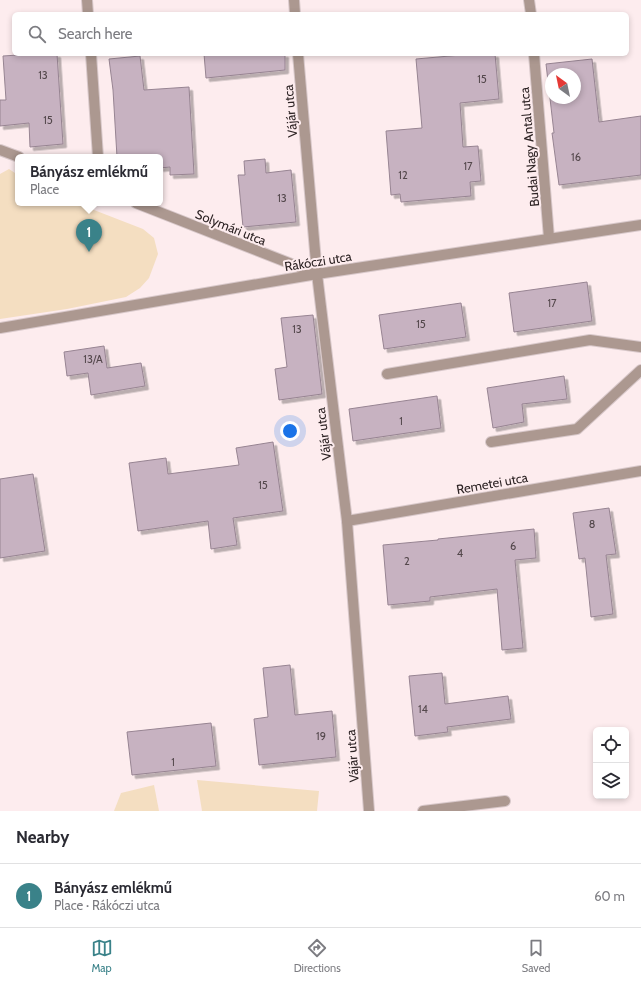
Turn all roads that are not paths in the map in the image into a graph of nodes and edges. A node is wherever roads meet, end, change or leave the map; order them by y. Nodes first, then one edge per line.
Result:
1 (87, 0) edge
2 (294, 0) edge
3 (530, 0) edge
4 (88, 12) edge
5 (295, 12) edge
6 (531, 12) edge
7 (90, 56) edge
8 (298, 56) edge
9 (534, 56) edge
10 (0, 150) edge
11 (98, 154) edge
12 (15, 156) edge
13 (144, 206) edge
14 (641, 225) edge
15 (549, 238) junction
16 (317, 274) junction
17 (0, 328) edge
18 (641, 347) edge
19 (641, 370) edge
20 (387, 374) dead end
21 (491, 442) dead end
22 (641, 471) edge
23 (347, 521) junction
24 (505, 801) dead end
25 (369, 811) edge
26 (423, 811) edge

1 - 4 street
2 - 5 street
3 - 6 street
7 - 11 street
8 - 16 street, Vájár utca
9 - 15 street, Budai Nagy Antal utca
10 - 12 street
13 - 16 street, Solymári utca
14 - 15 street, Rákóczi utca
15 - 16 street, Rákóczi utca
16 - 17 street, Rákóczi utca
16 - 23 street, Vájár utca
18 - 20 street
19 - 21 street
22 - 23 street, Remetei utca
23 - 25 street, Vájár utca
24 - 26 street

